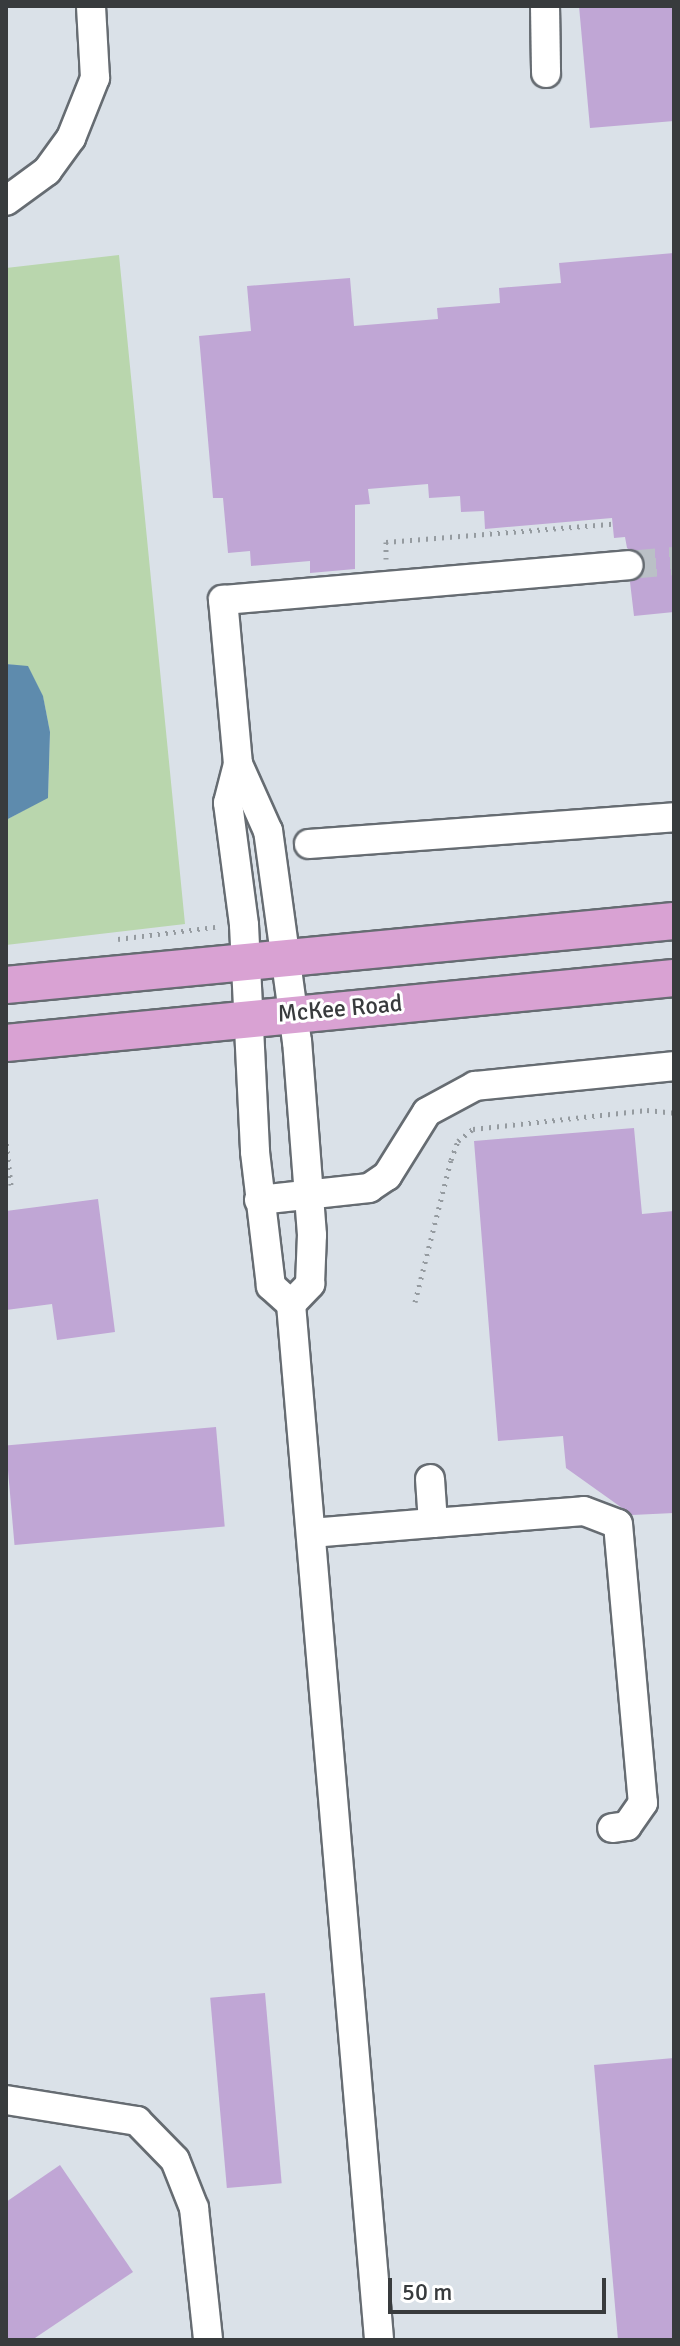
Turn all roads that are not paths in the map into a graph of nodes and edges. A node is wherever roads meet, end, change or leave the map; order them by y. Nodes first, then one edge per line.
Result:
1 (91, 6) edge
2 (545, 6) edge
3 (546, 73) dead end
4 (6, 201) edge
5 (628, 565) tunnel mouth
6 (238, 764) junction
7 (674, 817) edge
8 (309, 844) dead end
9 (674, 921) edge
10 (283, 955) junction
11 (246, 958) junction
12 (674, 978) edge
13 (6, 985) edge
14 (293, 1013) junction
15 (246, 1018) junction
16 (6, 1043) edge
17 (674, 1066) edge
18 (309, 1196) junction
19 (259, 1200) junction
20 (291, 1304) junction
21 (430, 1479) dead end
22 (433, 1523) junction
23 (311, 1533) junction
24 (612, 1828) dead end
25 (6, 2100) edge
26 (208, 2340) edge
27 (379, 2340) edge

1 - 4 lane
2 - 3 lane
5 - 6 lane
6 - 10 lane
6 - 11 lane
7 - 8 lane
9 - 10 main road
10 - 11 main road
10 - 14 lane
11 - 13 main road
11 - 15 lane
12 - 14 main road, McKee Road
14 - 15 main road, McKee Road
14 - 18 lane
15 - 16 main road, McKee Road
15 - 19 lane
17 - 18 lane
18 - 19 lane
18 - 20 lane
19 - 20 lane
20 - 23 lane
21 - 22 lane
22 - 23 lane
22 - 24 lane
23 - 27 lane
25 - 26 lane

